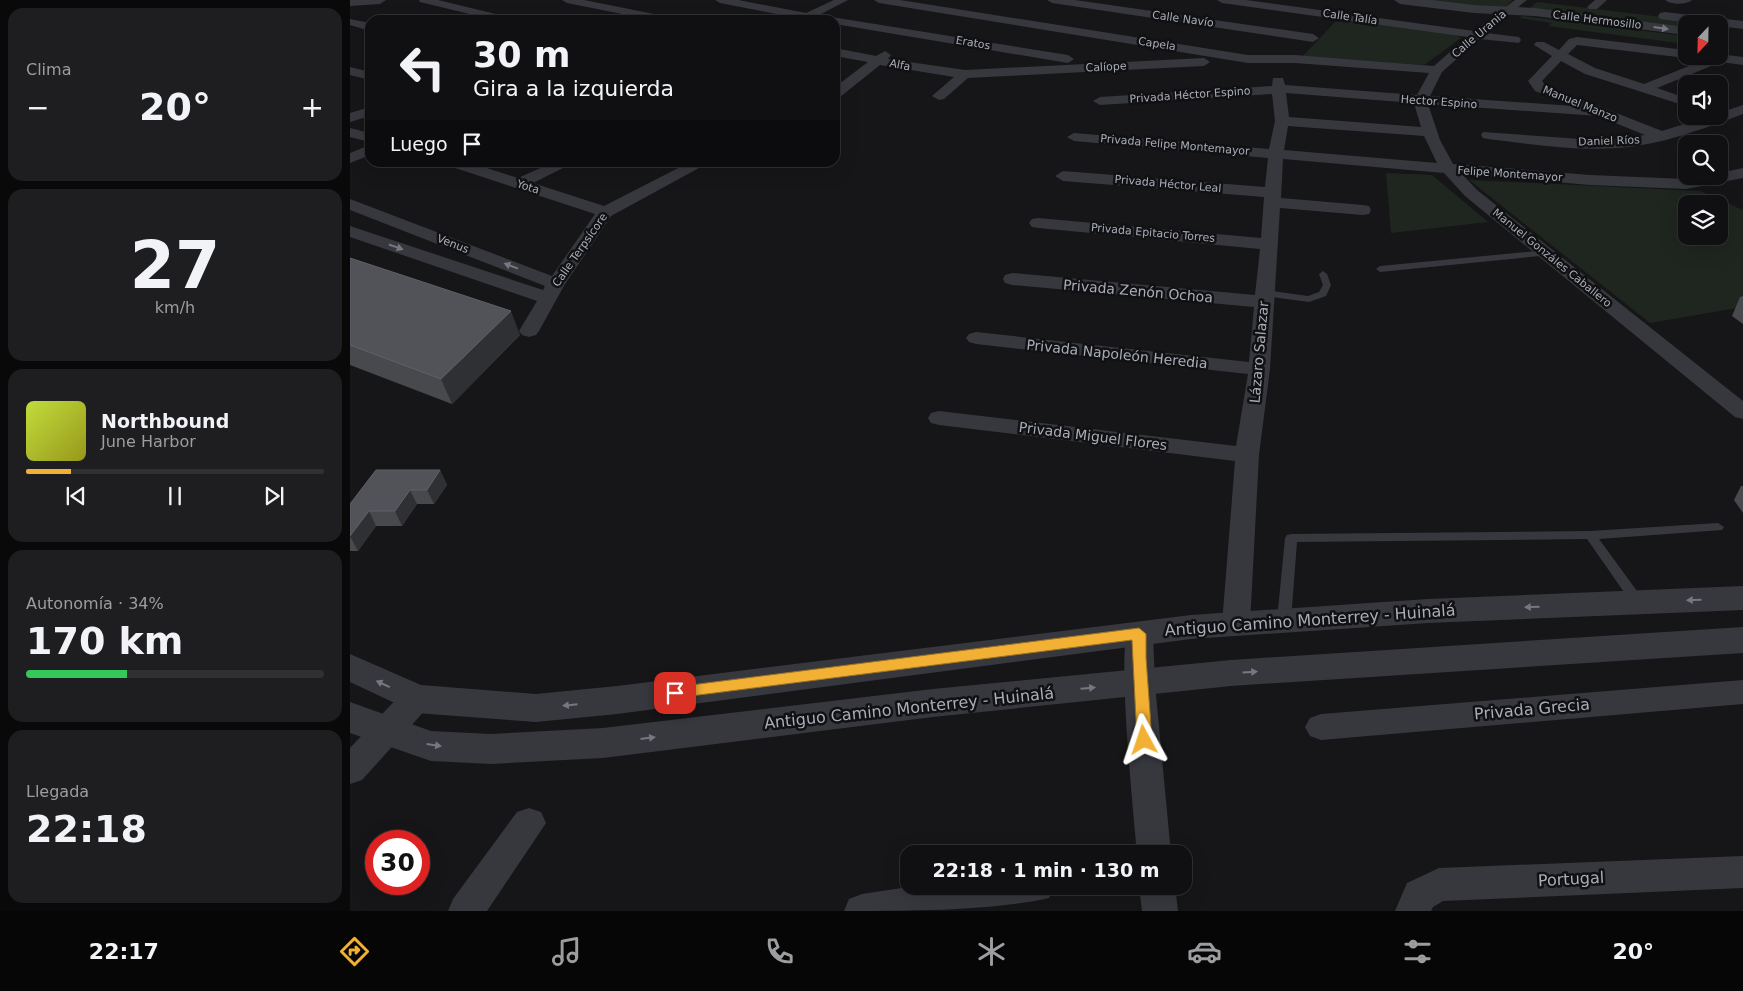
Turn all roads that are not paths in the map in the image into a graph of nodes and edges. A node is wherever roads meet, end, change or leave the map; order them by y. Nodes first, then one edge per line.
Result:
1 (380, 0) edge
2 (424, 0) edge
3 (567, 0) edge
4 (720, 0) edge
5 (843, 0) edge
6 (879, 0) edge
7 (1052, 0) edge
8 (1222, 0) edge
9 (1400, 0) edge
10 (1522, 0) edge
11 (1535, 0) edge
12 (1670, 0) edge
13 (1688, 0) edge
14 (350, 2) edge
15 (748, 2) edge
16 (976, 4) dead end
17 (1598, 4) edge
18 (1508, 10) junction
19 (960, 12) junction
20 (487, 15) edge
21 (644, 15) edge
22 (791, 15) edge
23 (808, 15) edge
24 (1334, 15) junction
25 (350, 22) edge
26 (840, 22) edge
27 (1678, 22) edge
28 (365, 26) edge
29 (1743, 26) edge
30 (1728, 29) edge
31 (1678, 30) edge
32 (917, 34) junction
33 (1477, 34) junction
34 (1728, 34) edge
35 (1313, 38) junction
36 (1743, 39) edge
37 (1515, 40) dead end
38 (1540, 45) dead end
39 (840, 53) edge
40 (1678, 53) edge
41 (1560, 56) junction
42 (1248, 59) junction
43 (1295, 59) junction
44 (876, 60) junction
45 (1728, 60) edge
46 (1743, 61) edge
47 (1698, 65) edge
48 (1728, 65) edge
49 (1110, 67) junction
50 (1437, 70) junction
51 (1743, 70) edge
52 (350, 71) edge
53 (965, 74) junction
54 (365, 75) edge
55 (1279, 85) junction
56 (1646, 88) junction
57 (840, 90) edge
58 (939, 96) dead end
59 (1678, 99) edge
60 (1100, 101) dead end
61 (1420, 101) junction
62 (1743, 109) edge
63 (1598, 112) junction
64 (365, 113) edge
65 (1728, 114) edge
66 (1728, 117) edge
67 (350, 118) edge
68 (1282, 121) junction
69 (1743, 122) edge
70 (1693, 125) edge
71 (350, 132) edge
72 (1429, 132) junction
73 (1488, 135) dead end
74 (365, 136) edge
75 (1661, 136) junction
76 (1074, 137) dead end
77 (365, 152) edge
78 (1276, 154) junction
79 (350, 158) edge
80 (466, 167) edge
81 (557, 167) edge
82 (693, 167) edge
83 (1447, 170) junction
84 (1743, 173) edge
85 (1062, 176) dead end
86 (519, 184) junction
87 (1273, 198) junction
88 (350, 204) edge
89 (1363, 210) dead end
90 (605, 212) junction
91 (1038, 223) dead end
92 (350, 231) edge
93 (1268, 244) junction
94 (1546, 253) junction
95 (1380, 269) dead end
96 (1323, 274) dead end
97 (1012, 279) dead end
98 (552, 291) junction
99 (1264, 298) junction
100 (529, 330) dead end
101 (976, 338) dead end
102 (1258, 369) junction
103 (1743, 412) edge
104 (940, 418) dead end
105 (1248, 455) junction
106 (1718, 527) dead end
107 (1590, 535) junction
108 (1638, 602) junction
109 (1737, 605) edge
110 (1284, 620) junction
111 (1236, 624) junction
112 (1139, 634) junction
113 (1743, 640) edge
114 (350, 667) edge
115 (1140, 684) junction
116 (1743, 692) edge
117 (416, 699) junction
118 (617, 700) junction
119 (350, 717) edge
120 (1321, 727) dead end
121 (387, 732) junction
122 (603, 743) junction
123 (350, 770) edge
124 (529, 823) dead end
125 (1153, 845) edge
126 (1743, 872) edge
127 (973, 895) edge
128 (1158, 895) edge
129 (466, 911) edge
130 (862, 911) edge
131 (1160, 911) edge
132 (1413, 911) edge

1 - 14 street
2 - 20 street
3 - 21 street
4 - 15 street
5 - 23 street
6 - 19 street, Capela
7 - 35 street, Calle Navío
8 - 24 street, Calle Talía
9 - 18 street, Calle Hermosillo
10 - 18 street, Calle Urania
11 - 17 street, Calle Hermosillo
12 - 13 street
15 - 22 street
16 - 19 street
17 - 27 street, Calle Hermosillo
18 -> 31 street, Calle Hermosillo
18 - 33 street, Calle Urania
19 - 32 street
19 - 42 street, Capela
24 - 33 street, Calle Talía
24 - 35 street
25 - 28 street
26 - 32 street, Eratos
29 - 30 street, Calle Hermosillo
32 - 44 street
32 - 49 street, Eratos
33 - 37 street, Calle Talía
33 - 50 street, Calle Urania
34 - 36 street, Calle Hermosillo
35 - 43 street
38 - 41 street
39 - 44 street, Alfa
40 - 41 street
41 - 56 street
41 - 63 street, Manuel Manzo
42 - 43 street, Capela
42 - 49 street, Calíope
43 - 50 street, Capela
44 - 53 street, Alfa
44 - 57 street
45 - 46 street
47 - 56 street
48 - 51 street
49 - 53 street, Calíope
50 - 61 street
52 - 54 street
53 - 58 street
55 - 60 street, Privada Héctor Espino
55 - 61 street, Hector Espino
55 - 68 street, Lázaro Salazar
56 - 59 street
61 - 63 street, Hector Espino
61 - 72 street, Manuel Gonzáles Caballero
62 - 65 street, Daniel Ríos
63 - 75 street, Manuel Manzo
64 - 67 street
66 - 69 street
68 - 72 street
68 - 78 street, Lázaro Salazar
70 - 75 street, Daniel Ríos
71 - 74 street
72 - 83 street, Manuel Gonzáles Caballero
73 - 75 street, Daniel Ríos
76 - 78 street, Privada Felipe Montemayor
77 - 79 street
78 - 83 street, Felipe Montemayor
78 - 87 street, Lázaro Salazar
80 - 86 street, Yota
81 - 86 street
82 - 90 street, Calle Terpsícore
83 - 84 street, Felipe Montemayor
83 - 94 street, Manuel Gonzáles Caballero
85 - 87 street, Privada Héctor Leal
86 - 90 street, Yota
87 - 89 street, Privada Héctor Leal
87 - 93 street, Lázaro Salazar
98 -> 88 street, Venus
90 - 98 street, Calle Terpsícore
91 - 93 street, Privada Epitacio Torres
92 -> 98 street, Venus
93 - 99 street, Lázaro Salazar
94 - 95 lane
94 - 103 street, Manuel Gonzáles Caballero
96 - 99 lane
97 - 99 street, Privada Zenón Ochoa
98 - 100 street, Calle Terpsícore
99 - 102 street, Lázaro Salazar
101 - 102 street, Privada Napoleón Heredia
102 - 105 street, Lázaro Salazar
104 - 105 street, Privada Miguel Flores
105 - 111 street, Lázaro Salazar
106 - 107 lane
107 - 108 lane
107 - 110 lane
109 -> 108 street, Antiguo Camino Monterrey - Huinalá
108 -> 110 street, Antiguo Camino Monterrey - Huinalá
110 - 111 street, Antiguo Camino Monterrey - Huinalá
111 - 112 street, Antiguo Camino Monterrey - Huinalá
112 - 115 street
112 - 118 street, Antiguo Camino Monterrey - Huinalá
115 -> 113 street, Antiguo Camino Monterrey - Huinalá
117 -> 114 street, Antiguo Camino Monterrey - Huinalá
122 -> 115 street, Antiguo Camino Monterrey - Huinalá
115 - 125 street
116 - 120 street, Privada Grecia
118 -> 117 street, Antiguo Camino Monterrey - Huinalá
117 - 121 street
118 - 122 street
119 - 121 street, Antiguo Camino Monterrey - Huinalá
121 -> 122 street, Antiguo Camino Monterrey - Huinalá
121 - 123 street
124 - 129 street
126 - 132 street, Portugal
127 - 130 street
128 - 131 street

